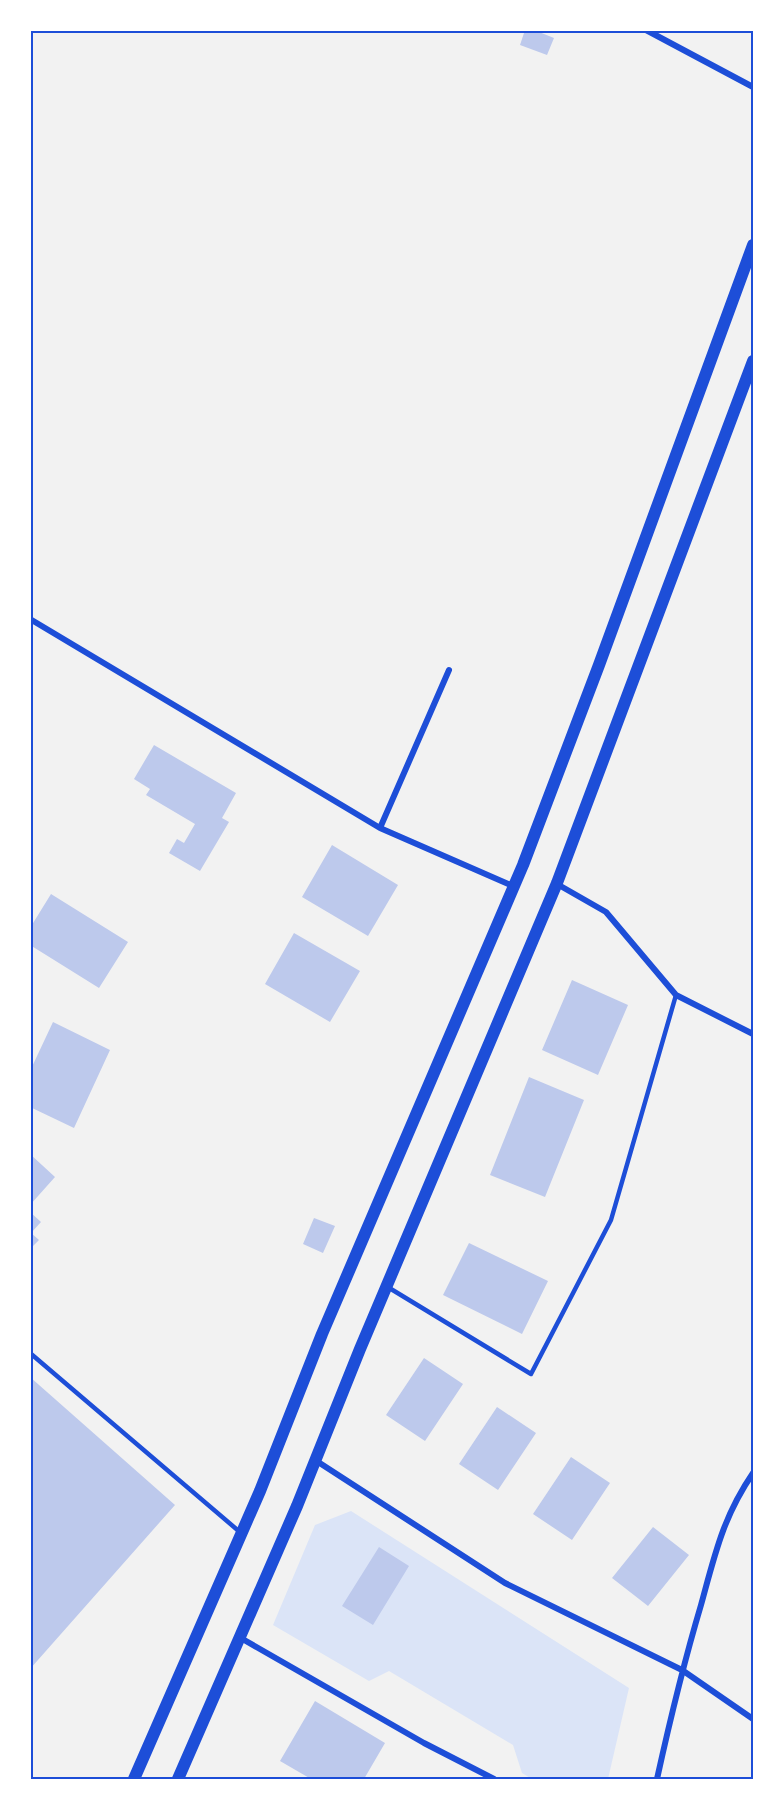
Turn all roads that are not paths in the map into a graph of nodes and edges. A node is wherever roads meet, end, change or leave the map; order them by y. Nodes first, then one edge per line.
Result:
1 (646, 30) edge
2 (753, 87) edge
3 (753, 245) edge
4 (753, 362) edge
5 (30, 619) edge
6 (449, 670) dead end
7 (380, 828) junction
8 (557, 883) junction
9 (514, 886) junction
10 (676, 995) junction
11 (753, 1034) edge
12 (386, 1286) junction
13 (30, 1353) edge
14 (315, 1460) junction
15 (753, 1473) edge
16 (241, 1533) junction
17 (239, 1637) junction
18 (682, 1670) junction
19 (753, 1719) edge
20 (134, 1779) edge
21 (178, 1779) edge
22 (494, 1779) edge
23 (657, 1779) edge

1 - 2 street
3 - 9 main road
4 - 8 main road
5 - 7 street
6 - 7 street
7 - 9 street
8 - 10 street
8 - 12 main road
9 - 16 main road
10 - 11 street
10 - 12 lane
12 - 14 main road
13 - 16 lane
14 - 17 main road
14 - 18 street
15 - 18 street
16 - 20 main road
17 - 21 main road
17 - 22 street
18 - 19 street
18 - 23 street

